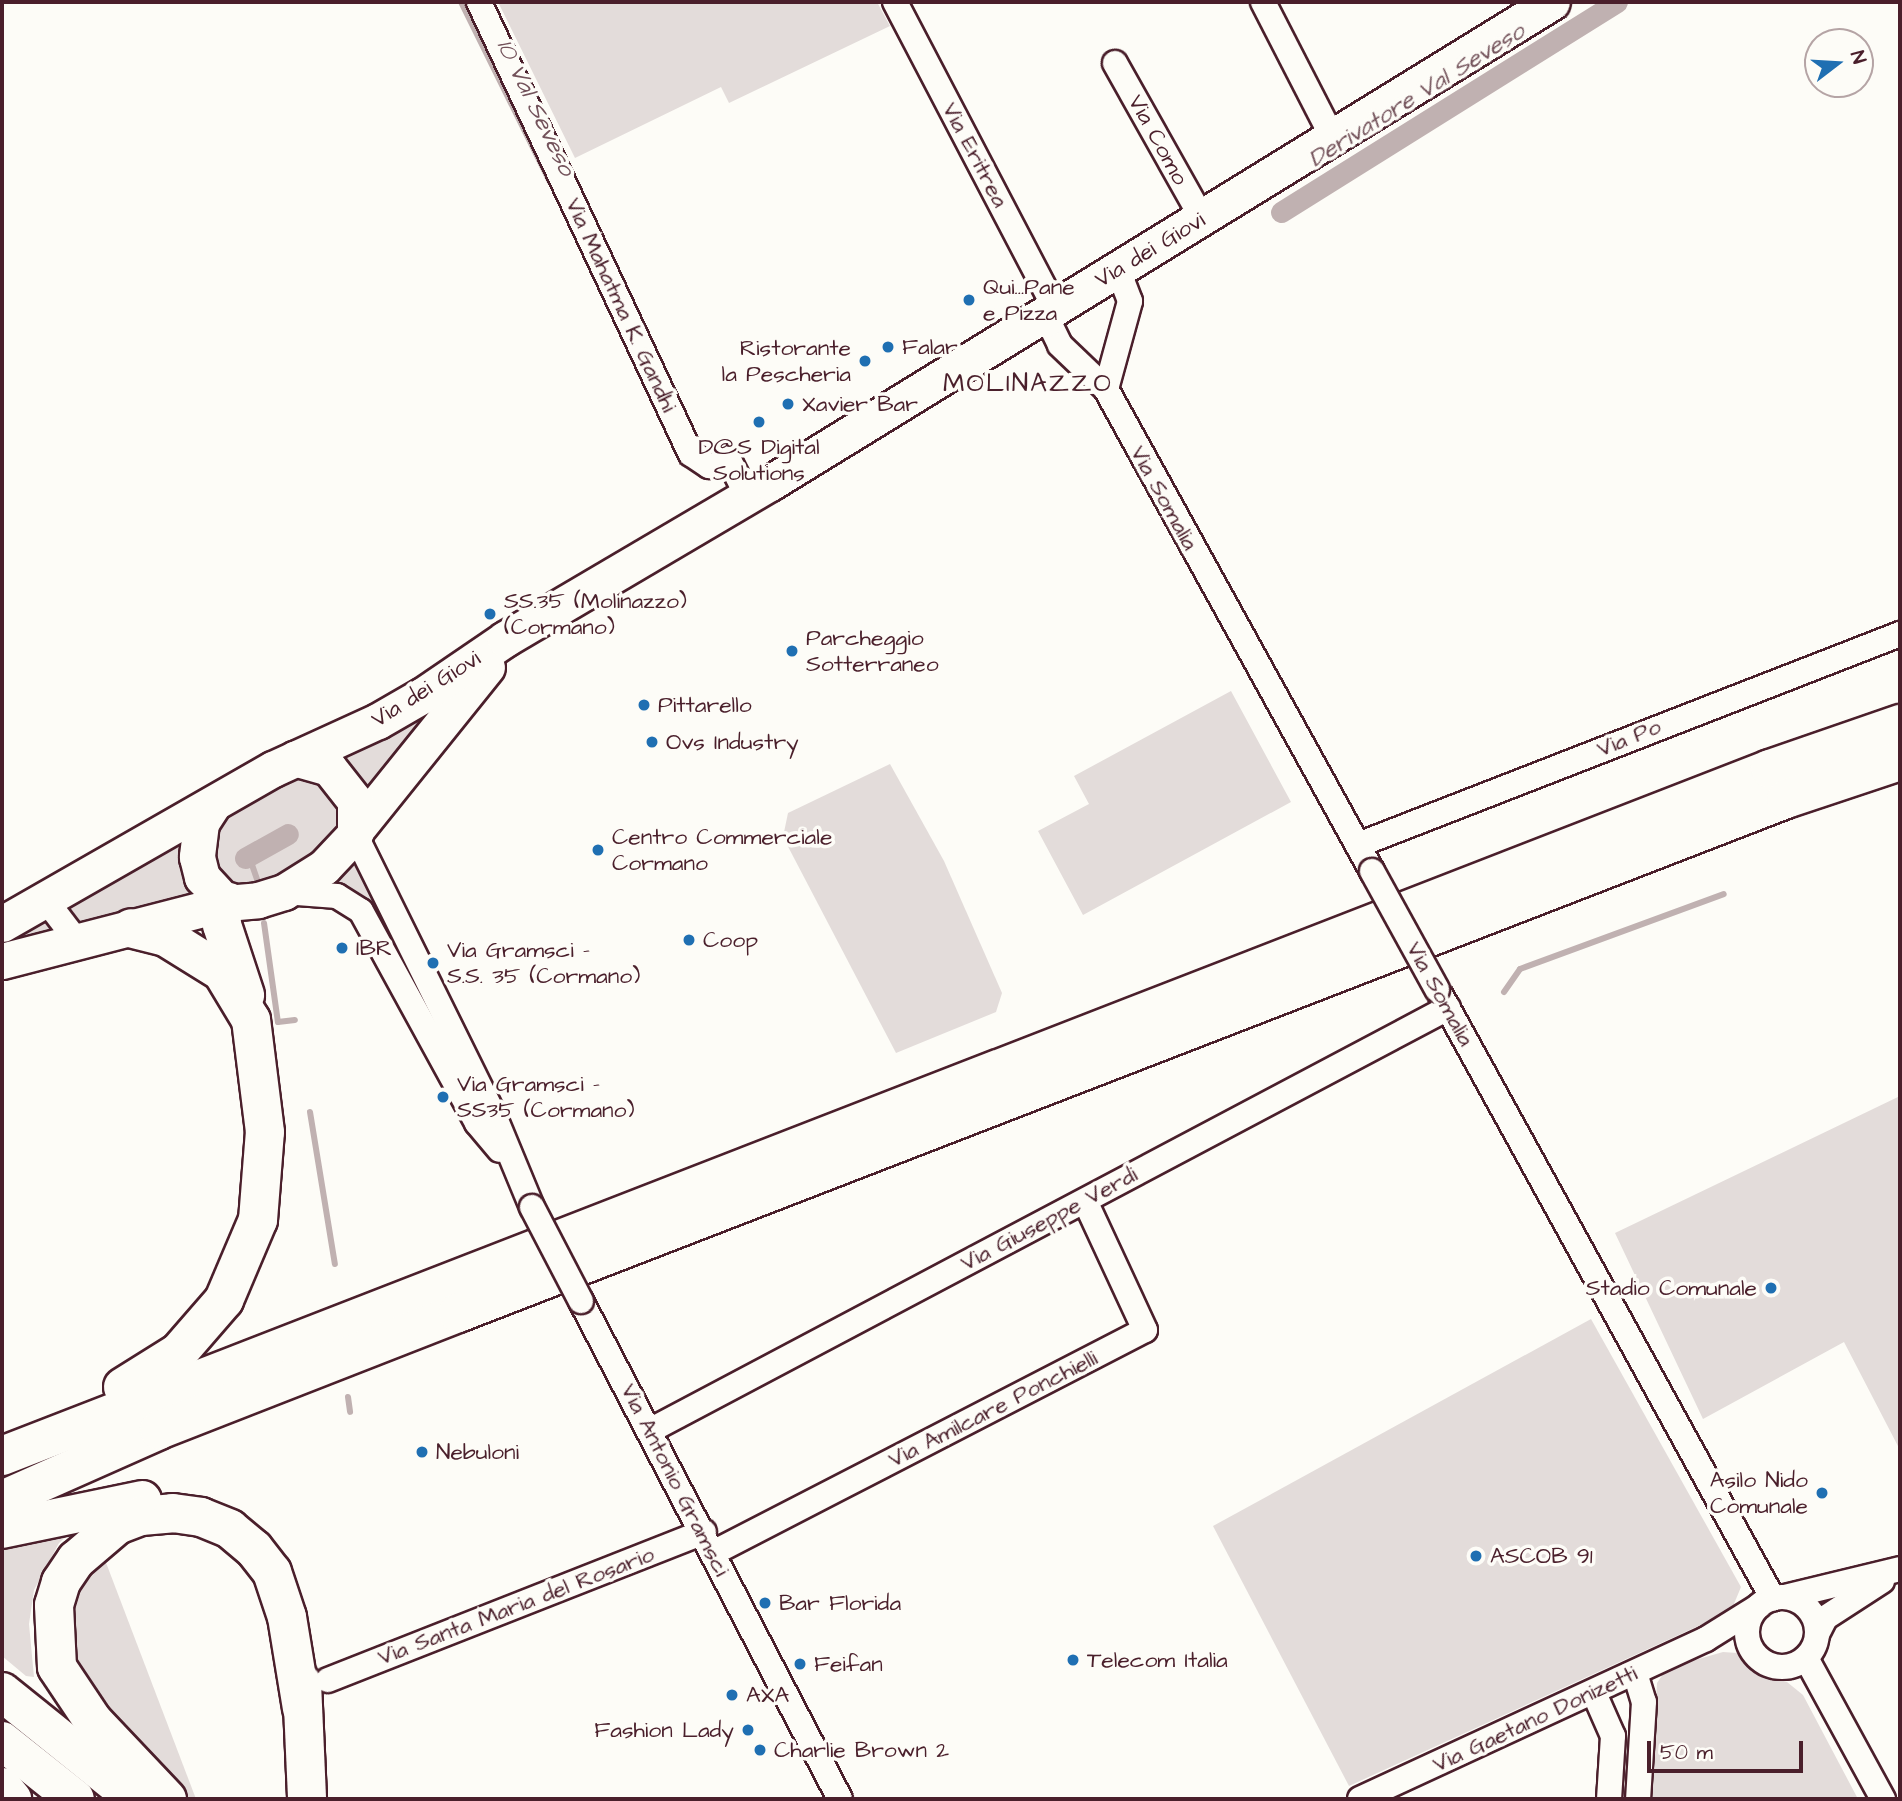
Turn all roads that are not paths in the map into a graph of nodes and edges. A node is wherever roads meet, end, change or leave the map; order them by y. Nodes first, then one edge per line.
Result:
1 (479, 2) edge
2 (895, 2) edge
3 (1263, 2) edge
4 (1552, 2) edge
5 (1115, 63) dead end
6 (1332, 136) junction
7 (1202, 218) junction
8 (1118, 270) junction
9 (1050, 311) junction
10 (1106, 389) junction
11 (747, 496) junction
12 (553, 610) junction
13 (1900, 634) edge
14 (1900, 724) edge
15 (295, 758) junction
16 (1900, 761) edge
17 (386, 797) junction
18 (212, 806) junction
19 (356, 832) junction
20 (1358, 845) junction
21 (379, 883) junction
22 (284, 892) junction
23 (45, 900) junction
24 (228, 903) junction
25 (2, 924) edge
26 (131, 928) junction
27 (77, 941) junction
28 (2, 961) edge
29 (1443, 999) junction
30 (251, 1020) junction
31 (510, 1161) junction
32 (1085, 1201) junction
33 (651, 1430) junction
34 (2, 1449) edge
35 (2, 1455) edge
36 (2, 1500) edge
37 (2, 1529) edge
38 (708, 1543) junction
39 (1900, 1570) edge
40 (1772, 1601) junction
41 (1817, 1634) junction
42 (1710, 1637) junction
43 (1755, 1654) junction
44 (1806, 1658) junction
45 (1635, 1673) junction
46 (328, 1680) dead end
47 (2, 1692) edge
48 (1594, 1693) junction
49 (302, 1709) junction
50 (2, 1741) edge
51 (2, 1787) edge
52 (12, 1799) edge
53 (75, 1799) edge
54 (135, 1799) edge
55 (167, 1799) edge
56 (307, 1799) edge
57 (840, 1799) edge
58 (1360, 1799) edge
59 (1609, 1799) edge
60 (1638, 1799) edge
61 (1883, 1799) edge

1 - 11 street, Via Mahatma K. Gandhi
2 - 9 street, Via Eritrea
3 - 6 street
4 - 6 main road, Via dei Giovi
5 - 7 street, Via Como
6 - 7 main road, Via dei Giovi
7 - 8 main road, Via dei Giovi
8 - 9 main road, Via dei Giovi
8 - 10 street
9 - 10 street, Via Somalia
9 - 11 main road, Via dei Giovi
10 - 20 street, Via Somalia
11 - 12 main road, Via dei Giovi
12 - 15 main road, Via dei Giovi
12 - 17 main road, Via dei Giovi
13 - 20 street, Via Po
14 - 35 highway
15 - 18 main road
15 - 19 main road
16 - 36 highway
17 - 19 main road, Via dei Giovi
17 - 21 street, Via Antonio Gramsci
18 - 23 main road
18 - 24 main road
19 - 21 street, Via Antonio Gramsci
19 - 22 main road
20 - 29 street, Via Somalia, bridge
21 - 31 street, Via Antonio Gramsci
22 - 24 main road
22 - 31 street, Via Antonio Gramsci
23 - 25 main road
23 - 27 street
24 - 26 main road
24 - 30 highway
26 - 27 main road
26 - 30 highway
27 - 28 main road
29 - 32 street, Via Giuseppe Verdi
29 - 40 street, Via Somalia
30 - 34 highway
31 - 33 street, Via Antonio Gramsci, bridge
32 - 33 street, Via Giuseppe Verdi
32 - 38 street, Via Amilcare Ponchielli
33 - 38 street, Via Antonio Gramsci
37 - 49 highway
38 - 46 street, Via Santa Maria del Rosario
38 - 57 street, Via Antonio Gramsci
39 - 40 street, Via Gaetano Donizetti
39 - 41 street
40 - 41 street
40 - 42 street, Via Gaetano Donizetti
40 - 43 street
41 - 44 street
42 - 43 street
42 - 45 street, Via Gaetano Donizetti
43 - 44 street
44 - 61 street
45 - 48 street, Via Gaetano Donizetti
45 - 60 street
47 - 54 highway
48 - 58 street, Via Gaetano Donizetti
48 - 59 street
49 - 55 highway
49 - 56 highway
50 - 53 highway
51 - 52 highway

